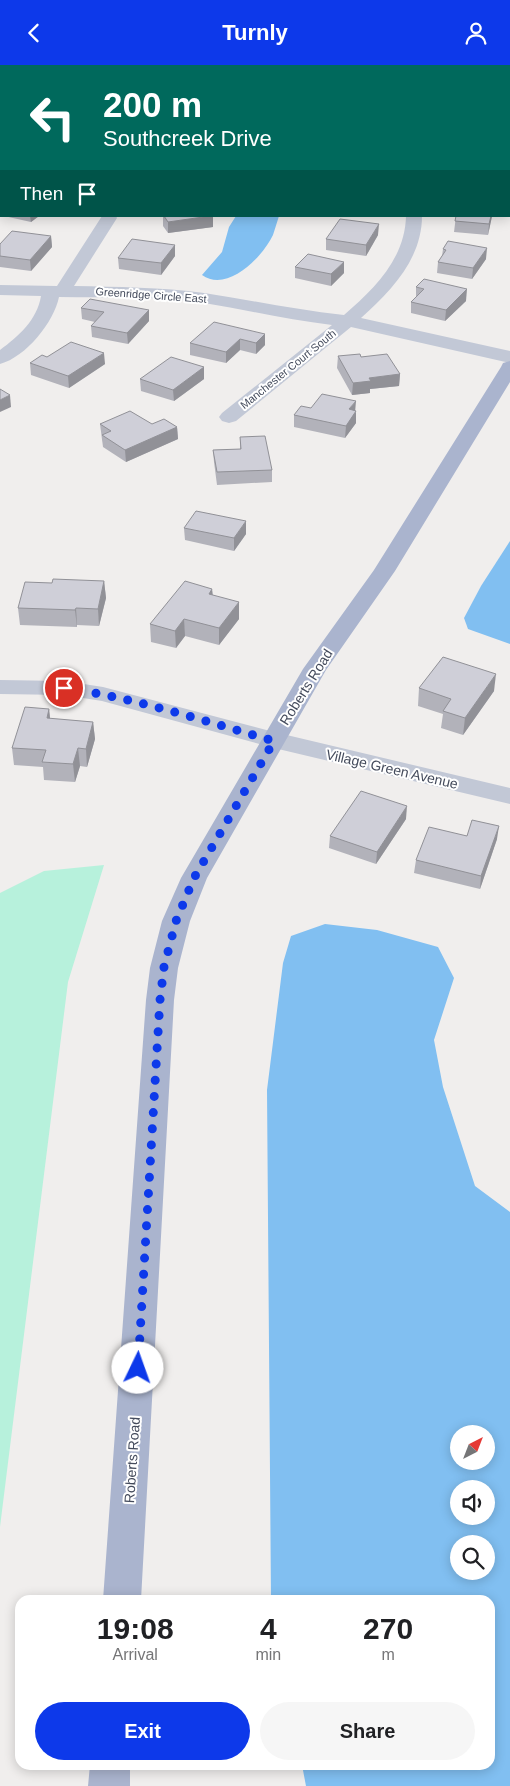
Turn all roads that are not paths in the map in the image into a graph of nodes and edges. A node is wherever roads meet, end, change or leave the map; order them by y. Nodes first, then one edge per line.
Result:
1 (414, 217) edge
2 (109, 218) dead end
3 (0, 290) edge
4 (57, 291) junction
5 (300, 317) junction
6 (348, 321) junction
7 (333, 334) junction
8 (0, 358) edge
9 (510, 366) edge
10 (229, 417) dead end
11 (0, 687) edge
12 (274, 741) junction
13 (510, 796) edge
14 (122, 1595) edge
15 (110, 1770) edge
16 (109, 1786) edge

1 - 6 street, Manchester Court South
2 - 4 street
3 - 4 street, Greenridge Circle East
4 - 5 street, Greenridge Circle East
4 - 8 street
5 - 6 street, Greenridge Circle East
5 - 7 street, Greenridge Circle East
6 - 7 street, Manchester Court South
6 - 9 street, Greenridge Circle East
7 - 9 street, Greenridge Circle East
7 - 10 street, Manchester Court South
9 - 12 main road, Roberts Road
11 - 12 street, Village Green Avenue
12 - 13 street, Village Green Avenue
12 - 14 main road, Roberts Road
15 - 16 main road

